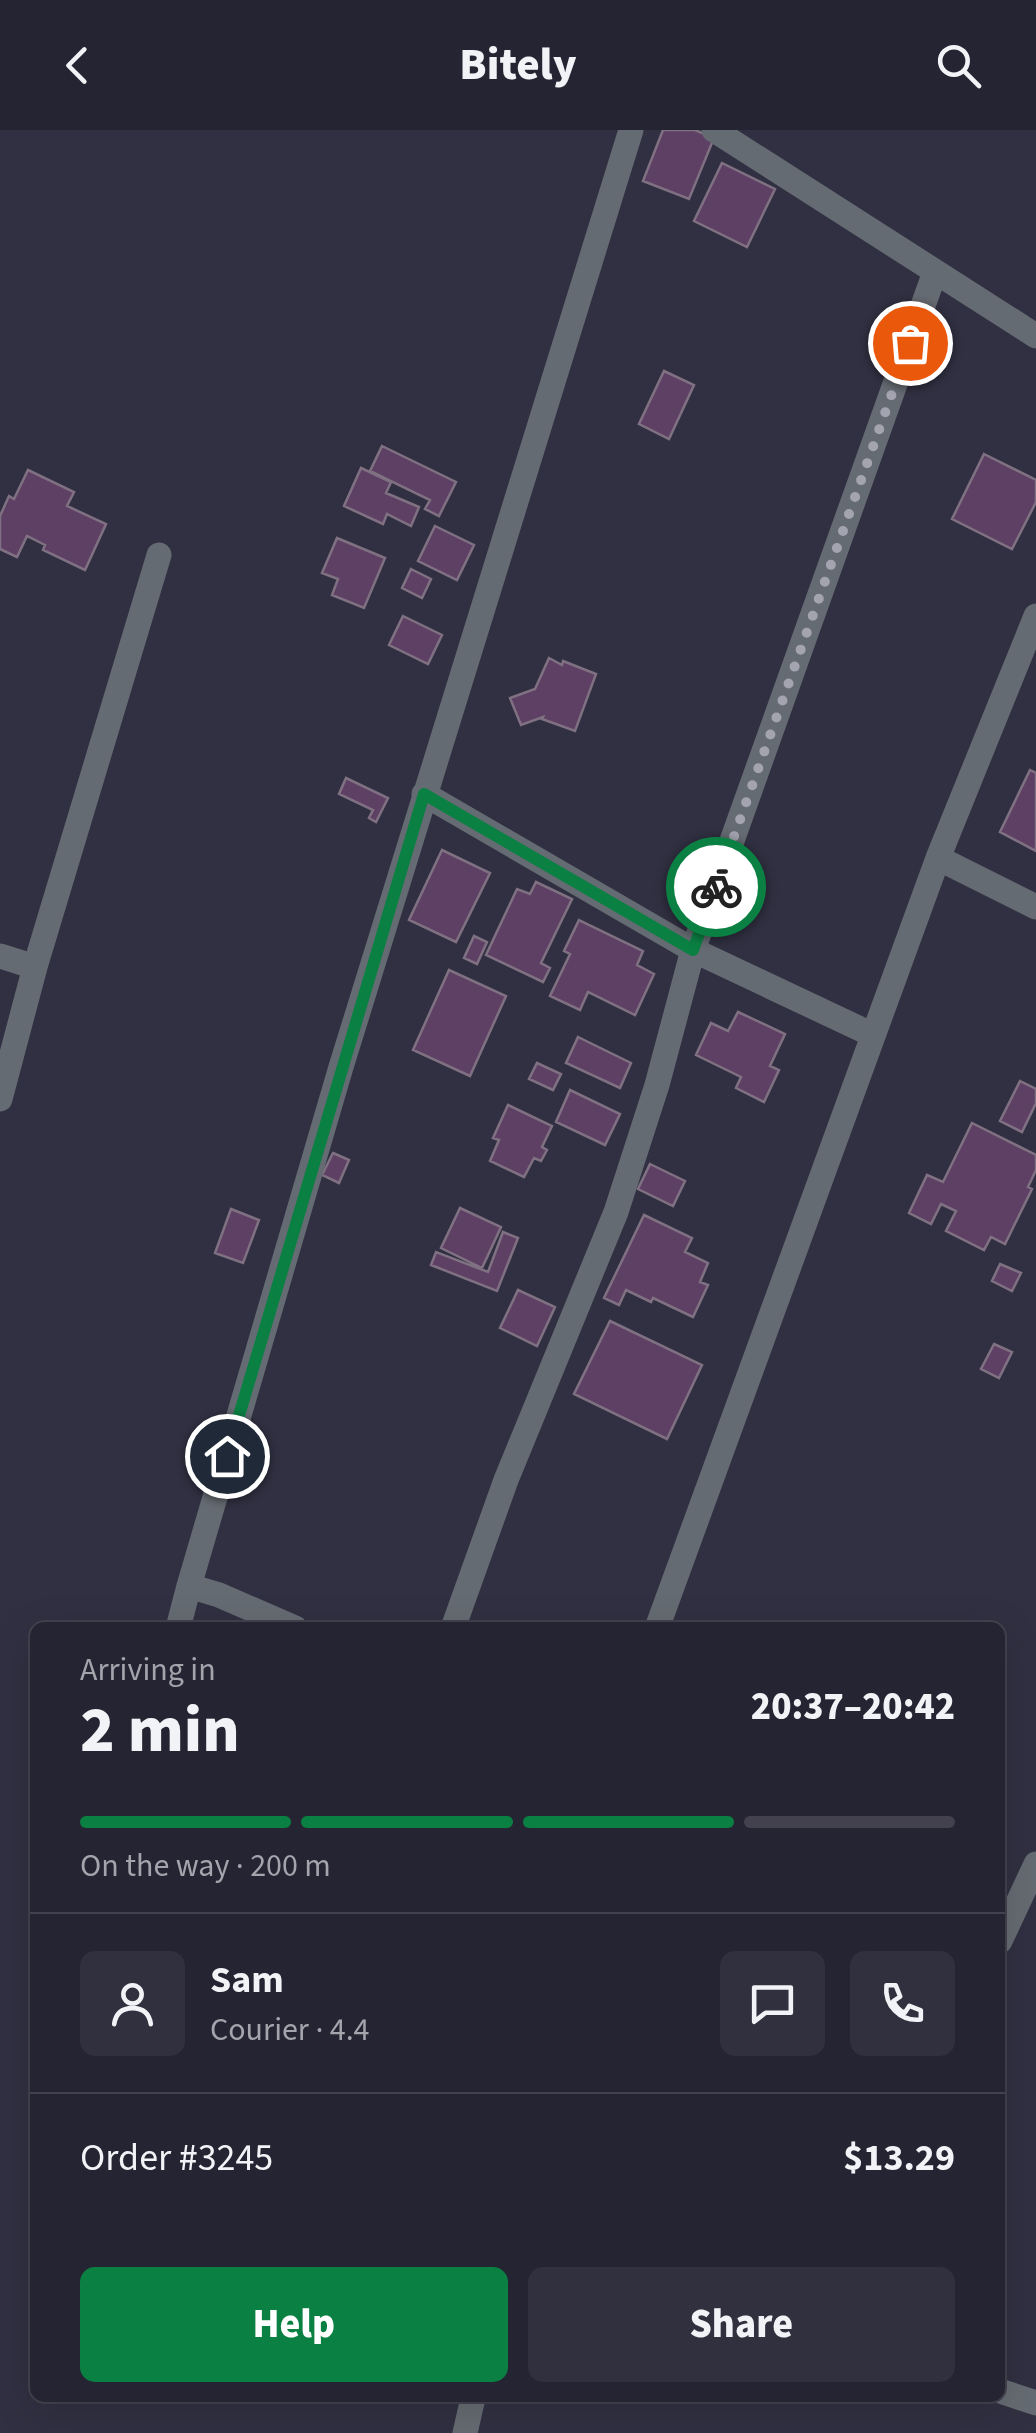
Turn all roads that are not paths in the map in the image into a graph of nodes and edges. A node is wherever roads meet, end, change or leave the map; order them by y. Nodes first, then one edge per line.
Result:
1 (630, 130) edge
2 (714, 130) edge
3 (935, 272) junction
4 (1036, 336) edge
5 (159, 555) dead end
6 (1036, 616) edge
7 (424, 794) junction
8 (938, 858) junction
9 (1036, 907) edge
10 (693, 950) junction
11 (0, 956) edge
12 (35, 967) junction
13 (874, 1035) junction
14 (0, 1099) edge
15 (189, 1586) junction
16 (180, 1622) edge
17 (280, 1622) edge
18 (455, 1622) edge
19 (659, 1622) edge
20 (1036, 1864) edge
21 (1005, 1925) edge
22 (1005, 2392) edge
23 (472, 2402) edge
24 (1036, 2403) edge
25 (465, 2433) edge

1 - 7 street
2 - 3 street
3 - 4 street
3 - 10 street
5 - 12 street
6 - 8 street
7 - 10 street
7 - 15 street
8 - 9 street
8 - 13 street
10 - 13 street
10 - 18 street
11 - 12 street
12 - 14 street
13 - 19 street
15 - 16 street
15 - 17 street
20 - 21 street
22 - 24 street
23 - 25 street

